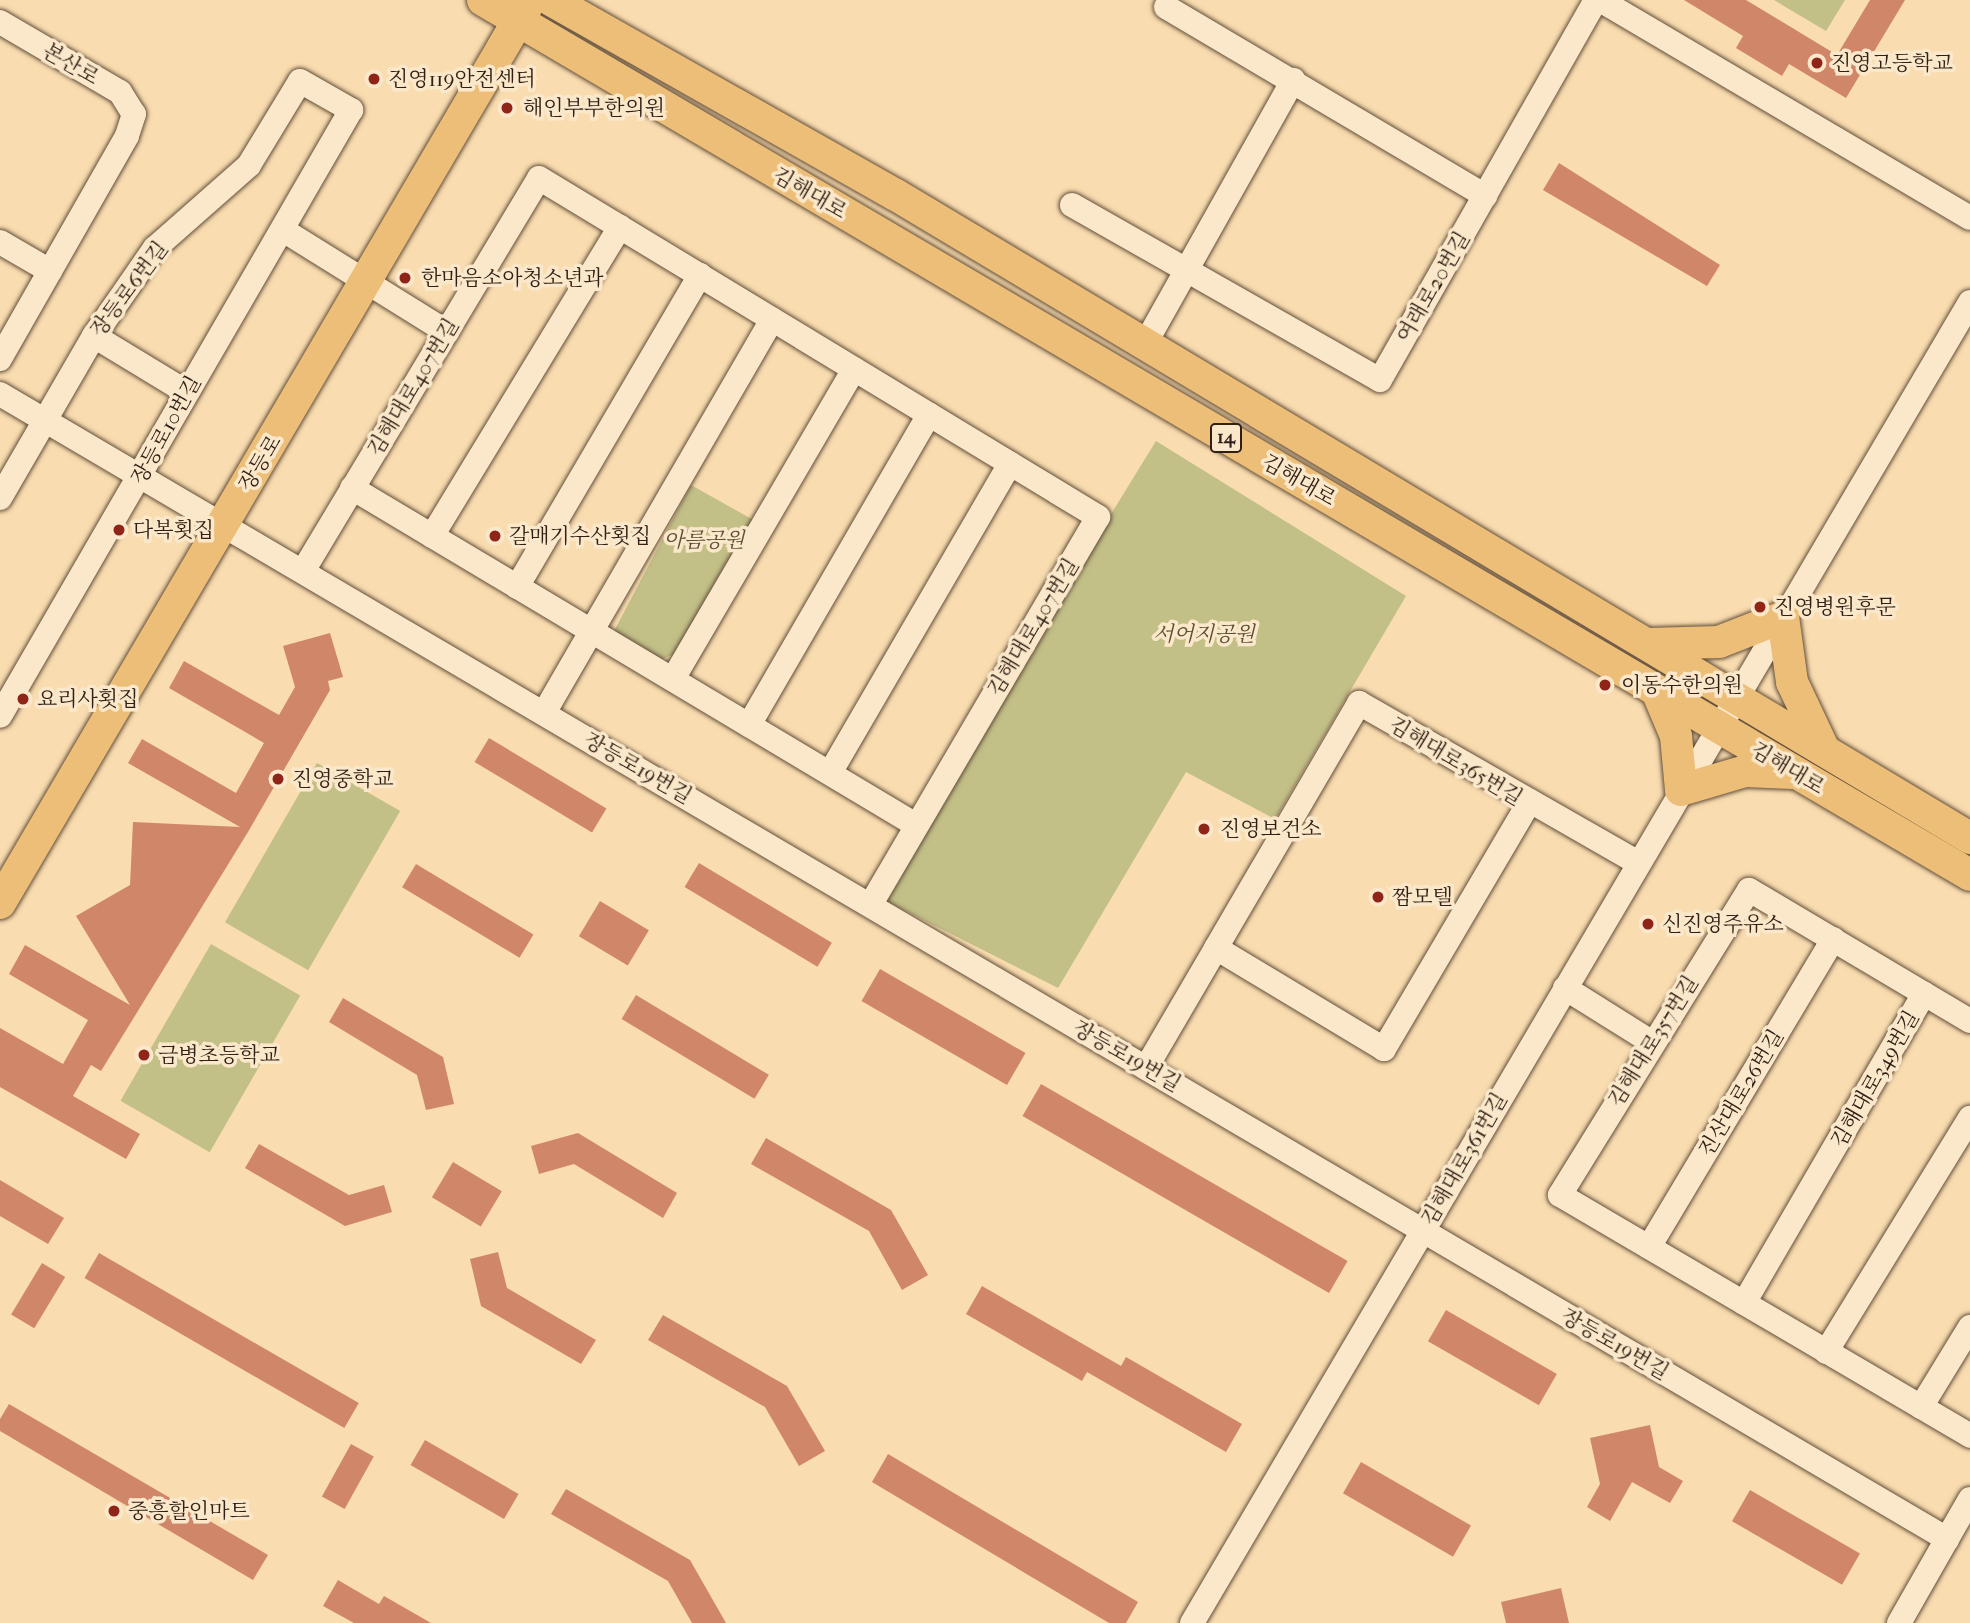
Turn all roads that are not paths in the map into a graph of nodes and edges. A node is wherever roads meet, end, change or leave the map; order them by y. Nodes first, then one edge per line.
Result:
1 (483, 0) edge
2 (551, 0) edge
3 (1598, 0) edge
4 (1166, 7) dead end
5 (525, 10) edge
6 (0, 22) edge
7 (1293, 80) junction
8 (351, 110) joint
9 (1485, 196) junction
10 (1072, 205) dead end
11 (1970, 218) edge
12 (620, 226) junction
13 (283, 230) junction
14 (0, 242) edge
15 (1186, 270) junction
16 (50, 271) junction
17 (699, 275) junction
18 (366, 284) junction
19 (1970, 302) edge
20 (772, 319) junction
21 (446, 332) junction
22 (94, 336) junction
23 (1145, 344) junction
24 (0, 359) edge
25 (854, 369) junction
26 (186, 391) junction
27 (0, 394) edge
28 (929, 414) junction
29 (45, 421) junction
30 (1010, 464) junction
31 (140, 477) junction
32 (352, 488) junction
33 (0, 498) edge
34 (223, 524) junction
35 (432, 536) junction
36 (303, 571) junction
37 (517, 587) junction
38 (1783, 617) junction
39 (591, 631) junction
40 (1648, 645) junction
41 (673, 679) junction
42 (1657, 691) junction
43 (1736, 695) junction
44 (544, 713) junction
45 (0, 716) edge
46 (749, 724) junction
47 (1718, 727) junction
48 (1824, 750) junction
49 (830, 773) junction
50 (1797, 774) junction
51 (1681, 790) junction
52 (1530, 801) junction
53 (916, 825) junction
54 (1970, 838) edge
55 (1638, 863) junction
56 (1970, 875) edge
57 (1749, 890) joint
58 (1, 899) edge
59 (870, 905) junction
60 (1833, 939) junction
61 (1216, 948) junction
62 (1565, 988) junction
63 (1924, 994) junction
64 (1970, 1021) edge
65 (1651, 1042) junction
66 (1146, 1068) junction
67 (1970, 1118) edge
68 (1423, 1230) junction
69 (1648, 1247) junction
70 (1744, 1303) junction
71 (1970, 1327) edge
72 (1826, 1352) junction
73 (1921, 1407) junction
74 (1970, 1436) edge
75 (1970, 1499) edge
76 (1947, 1539) junction
77 (1192, 1623) edge
78 (1899, 1623) edge

1 - 5 main road, 김해대로 / 14
2 - 23 main road, 김해대로 / 14
3 - 9 street, 여래로20번길
3 - 11 street, 여래로20번길
4 - 7 street
5 - 18 main road, 장등로
5 - 42 main road, 김해대로 / 14
6 - 16 street, 본산로
7 - 9 street
7 - 15 street
8 - 13 street, 장등로10번길
8 - 22 street, 장등로6번길
9 - 15 street, 여래로20번길
10 - 15 street
12 - 17 street, 김해대로407번길
12 - 21 street, 김해대로407번길
12 - 35 street
13 - 18 street
13 - 26 street, 장등로10번길
14 - 16 street
15 - 23 street
16 - 24 street
17 - 20 street, 김해대로407번길
17 - 37 street
18 - 21 street
18 - 34 main road, 장등로
19 - 38 street
20 - 25 street, 김해대로407번길
20 - 39 street
21 - 32 street, 김해대로407번길
22 - 26 street
22 - 29 street, 장등로6번길
23 - 40 main road, 김해대로 / 14
25 - 28 street, 김해대로407번길
25 - 41 street
26 - 31 street, 장등로10번길
27 - 29 street
28 - 30 street, 김해대로407번길
28 - 46 street
29 - 31 street, 장등로19번길
29 - 33 street, 장등로6번길
30 - 49 street
30 - 53 street, 김해대로407번길
31 - 34 street, 장등로19번길
31 - 45 street, 장등로10번길
32 - 35 street
32 - 36 street, 김해대로407번길
34 - 36 street, 장등로19번길
34 - 58 main road, 장등로
35 - 37 street
36 - 44 street, 장등로19번길
37 - 39 street
38 - 40 main road
38 - 43 street
38 - 48 main road
39 - 41 street
39 - 44 street
40 - 43 main road, 김해대로 / 14
41 - 46 street
42 - 47 main road, 김해대로 / 14
42 - 51 main road
43 - 47 street, 김해대로361번길
43 - 48 main road, 김해대로 / 14
44 - 59 street, 장등로19번길
46 - 49 street
47 - 50 main road, 김해대로 / 14
47 - 51 street, 김해대로361번길
48 - 54 main road, 김해대로 / 14
49 - 53 street
50 - 51 main road
50 - 56 main road, 김해대로 / 14
51 - 55 street, 김해대로361번길
52 - 55 street
52 - 61 street, 김해대로365번길
52 - 61 street, 김해대로365번길
53 - 59 street, 김해대로407번길
55 - 62 street, 김해대로361번길
57 - 60 street, 김해대로349번길
57 - 65 street, 김해대로357번길
59 - 66 street, 장등로19번길
60 - 63 street, 김해대로349번길
60 - 69 street, 진산대로26번길
61 - 66 street, 김해대로365번길
62 - 65 street
62 - 68 street, 김해대로361번길
63 - 64 street
63 - 70 street, 김해대로349번길
65 - 69 street, 김해대로357번길
66 - 68 street, 장등로19번길
67 - 72 street
68 - 76 street, 장등로19번길
68 - 77 street, 김해대로361번길
69 - 70 street
70 - 72 street
71 - 73 street
72 - 73 street
73 - 74 street
75 - 76 street
76 - 78 street

